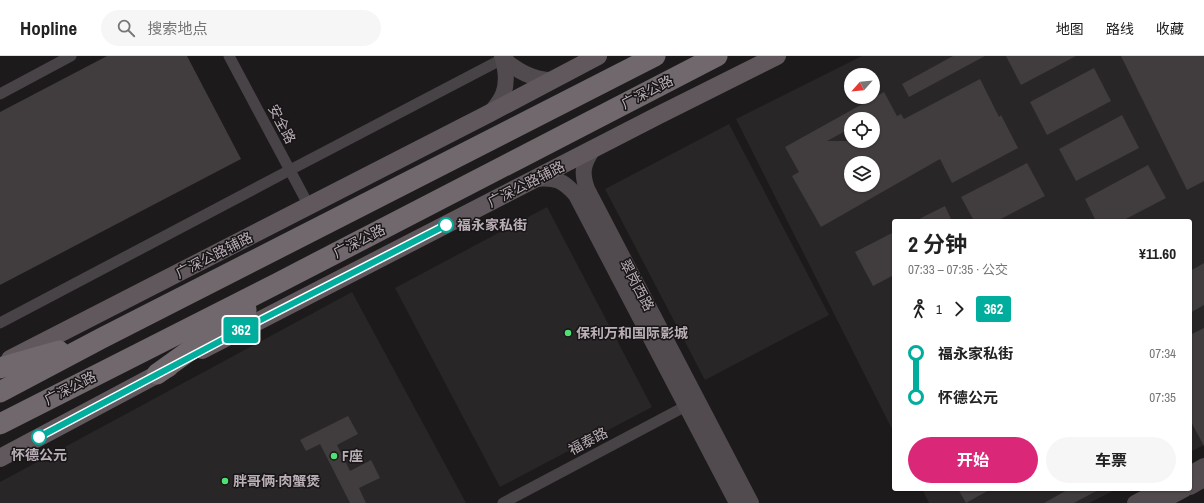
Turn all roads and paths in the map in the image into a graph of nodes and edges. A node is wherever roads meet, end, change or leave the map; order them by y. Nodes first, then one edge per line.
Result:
1 (71, 56) edge
2 (229, 56) edge
3 (598, 56) edge
4 (655, 56) edge
5 (717, 56) edge
6 (777, 56) edge
7 (505, 57) edge
8 (552, 80) junction
9 (0, 94) edge
10 (490, 113) junction
11 (593, 150) junction
12 (290, 170) junction
13 (535, 179) junction
14 (309, 206) junction
15 (595, 217) junction
16 (301, 271) junction
17 (0, 324) edge
18 (102, 338) junction
19 (0, 364) edge
20 (0, 368) edge
21 (157, 374) junction
22 (0, 392) edge
23 (686, 406) junction
24 (0, 424) edge
25 (0, 458) edge
26 (1204, 466) edge
27 (1192, 473) edge
28 (1204, 479) edge
29 (1192, 486) edge
30 (1157, 491) edge
31 (1181, 491) edge
32 (503, 503) edge
33 (737, 503) edge
34 (751, 503) edge
35 (1135, 503) edge
36 (1159, 503) edge

1 - 9 street
2 - 12 street, 安全路
3 - 8 main road, 广深公路辅路
4 - 18 highway, 广深公路
5 - 16 highway, 广深公路
6 - 11 main road, 广深公路辅路
7 - 8 main road
7 - 10 main road
7 - 12 street
8 - 10 main road, 广深公路辅路
10 - 14 main road, 广深公路辅路
11 - 13 main road, 广深公路辅路
11 - 15 main road, 翠岗西路
12 - 14 street, 安全路
12 - 17 street
13 - 15 main road, 翠岗西路
13 - 21 main road, 广深公路辅路
14 - 19 main road, 广深公路辅路
15 - 23 main road, 翠岗西路
15 - 34 main road, 翠岗西路
16 - 21 highway
16 - 24 highway, 广深公路
18 - 20 highway
18 - 22 highway, 广深公路
21 - 25 main road, 广深公路辅路
23 - 32 street, 福泰路
23 - 33 main road, 翠岗西路
26 - 27 main road
28 - 29 main road
30 - 35 main road
31 - 36 main road

